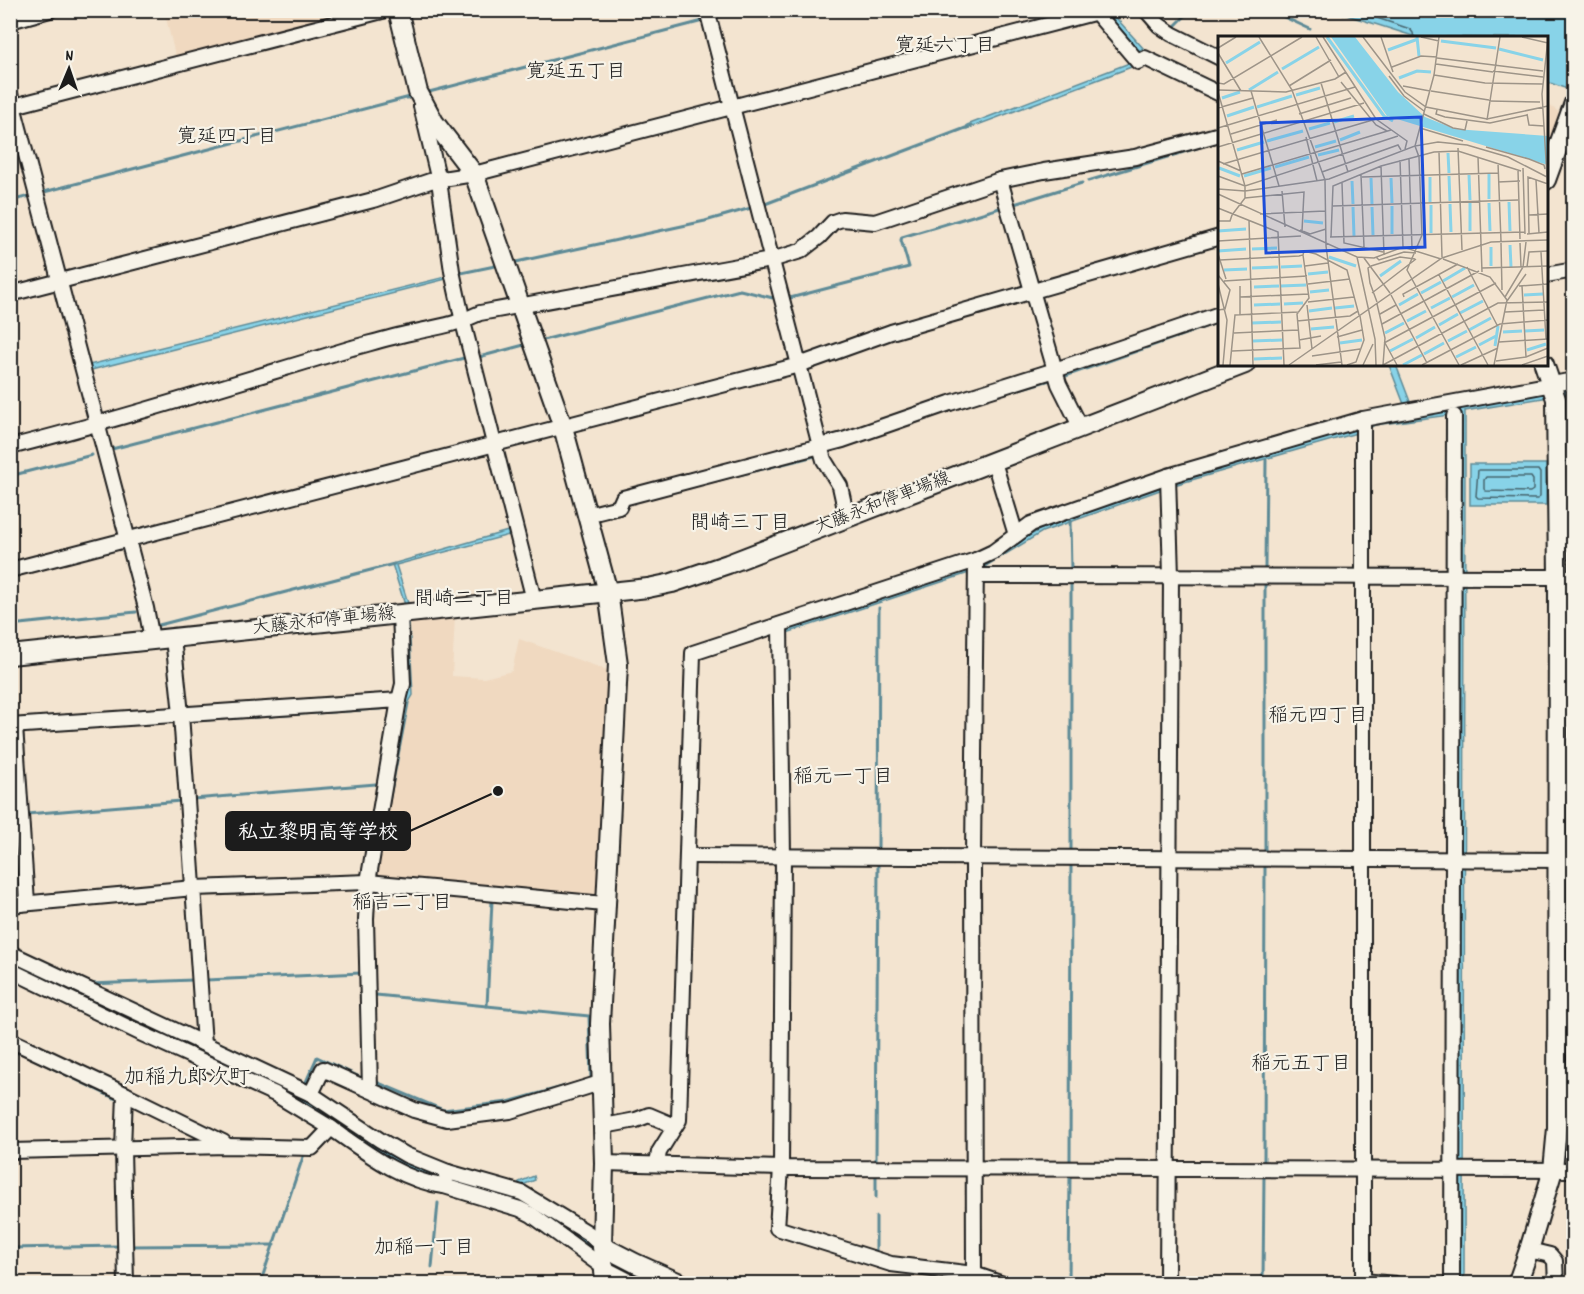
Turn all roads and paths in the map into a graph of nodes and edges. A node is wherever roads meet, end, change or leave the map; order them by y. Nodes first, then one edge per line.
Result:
1 (50, 10) edge
2 (386, 10) edge
3 (398, 10) edge
4 (707, 10) edge
5 (1146, 10) edge
6 (1098, 12) edge
7 (10, 21) edge
8 (1218, 57) edge
9 (418, 92) junction
10 (1218, 93) edge
11 (12, 102) edge
12 (731, 106) junction
13 (1572, 110) edge
14 (1218, 135) edge
15 (474, 174) junction
16 (1548, 175) edge
17 (1000, 180) junction
18 (439, 181) junction
19 (1218, 238) edge
20 (771, 260) junction
21 (1574, 270) edge
22 (1548, 275) edge
23 (60, 281) junction
24 (1032, 292) junction
25 (10, 294) edge
26 (521, 305) junction
27 (1218, 315) edge
28 (463, 322) junction
29 (799, 365) junction
30 (1240, 366) edge
31 (1545, 366) edge
32 (1055, 370) junction
33 (1574, 380) edge
34 (1553, 390) junction
35 (1454, 416) dead end
36 (97, 425) junction
37 (1363, 425) junction
38 (562, 427) junction
39 (1081, 428) junction
40 (496, 445) junction
41 (10, 447) edge
42 (821, 450) junction
43 (994, 462) junction
44 (1169, 482) junction
45 (586, 515) junction
46 (847, 518) junction
47 (1016, 535) junction
48 (126, 540) junction
49 (976, 568) junction
50 (10, 570) edge
51 (1171, 576) junction
52 (1364, 577) junction
53 (1458, 577) junction
54 (1566, 577) edge
55 (608, 592) junction
56 (534, 600) junction
57 (400, 614) junction
58 (780, 625) junction
59 (173, 638) junction
60 (152, 639) junction
61 (10, 655) edge
62 (399, 705) junction
63 (181, 714) junction
64 (13, 726) edge
65 (687, 856) junction
66 (783, 856) junction
67 (974, 856) junction
68 (1362, 857) junction
69 (1169, 858) junction
70 (1458, 859) junction
71 (1566, 860) edge
72 (368, 882) junction
73 (194, 888) junction
74 (27, 903) junction
75 (604, 904) junction
76 (10, 905) edge
77 (10, 952) edge
78 (10, 970) edge
79 (10, 1040) edge
80 (204, 1044) junction
81 (603, 1082) junction
82 (370, 1090) junction
83 (125, 1094) junction
84 (310, 1094) junction
85 (604, 1126) junction
86 (675, 1126) junction
87 (331, 1128) junction
88 (227, 1146) junction
89 (123, 1149) junction
90 (10, 1151) edge
91 (604, 1163) junction
92 (657, 1163) junction
93 (975, 1167) junction
94 (782, 1168) junction
95 (1167, 1168) junction
96 (1362, 1169) junction
97 (1458, 1170) junction
98 (1553, 1170) junction
99 (1574, 1170) edge
100 (446, 1179) junction
101 (1529, 1250) junction
102 (603, 1263) edge
103 (974, 1274) junction
104 (1358, 1282) edge
105 (126, 1284) edge
106 (635, 1284) edge
107 (682, 1284) edge
108 (1003, 1284) edge
109 (1167, 1284) edge
110 (1395, 1284) edge
111 (1452, 1284) edge
112 (1516, 1284) edge
113 (1556, 1284) edge

1 - 7 street
2 - 11 street
3 - 9 street
4 - 12 street
5 - 8 street
6 - 10 street
6 - 12 street
9 - 15 street
9 - 18 street
11 - 23 street
12 - 15 street
12 - 20 street
13 - 16 street
14 - 17 street
15 - 18 street
15 - 26 street
17 - 20 street
17 - 24 street
18 - 23 street
18 - 28 street
19 - 24 street
20 - 26 street
20 - 29 street
21 - 22 street
23 - 25 street
23 - 36 street
24 - 29 street
24 - 32 street
26 - 28 street
26 - 38 street
27 - 32 street
28 - 36 street
28 - 40 street
29 - 38 street
29 - 42 street
30 - 39 street, 大藤永和停車場線
31 - 34 street
32 - 39 street
32 - 42 street
33 - 34 street
34 - 37 street
34 - 54 street
35 - 53 street
36 - 41 street
36 - 48 street
37 - 44 street
37 - 52 street
38 - 40 street
38 - 45 street
39 - 43 street, 大藤永和停車場線
40 - 48 street
40 - 56 street
42 - 45 street
42 - 46 street
43 - 46 street, 大藤永和停車場線
43 - 47 street
44 - 47 street
44 - 51 street
45 - 55 street
46 - 55 street, 大藤永和停車場線
47 - 49 street
48 - 50 street
48 - 60 street
49 - 51 street
49 - 58 street
49 - 67 street
51 - 52 street
51 - 69 street
52 - 53 street
52 - 68 street
53 - 54 street
53 - 70 street
54 - 71 street
55 - 56 street, 大藤永和停車場線
55 - 75 street
56 - 57 street, 大藤永和停車場線
57 - 59 street, 大藤永和停車場線
57 - 62 street
58 - 65 street
58 - 66 street
59 - 60 street, 大藤永和停車場線
59 - 63 street
60 - 61 street, 大藤永和停車場線
62 - 63 street
62 - 72 street
63 - 64 street
63 - 73 street
64 - 74 street
65 - 66 street
65 - 86 street
66 - 67 street
66 - 94 street
67 - 69 street
67 - 93 street
68 - 69 street
68 - 70 street
68 - 96 street
69 - 95 street
70 - 71 street
70 - 97 street
71 - 98 street
72 - 73 street
72 - 75 street
72 - 82 street
73 - 74 street
73 - 80 street
74 - 76 street
75 - 81 street
77 - 80 street
78 - 87 street
79 - 83 street
80 - 84 street
81 - 82 street
81 - 85 street
82 - 84 street
83 - 88 street
83 - 89 street
84 - 100 street
85 - 86 street
85 - 91 street
86 - 92 street
87 - 88 street
87 - 100 street
88 - 89 street
89 - 90 street
89 - 105 street
91 - 92 street
91 - 102 street
92 - 94 street
93 - 94 street
93 - 95 street
93 - 103 street
94 - 103 street
95 - 96 street
95 - 109 street
96 - 97 street
96 - 104 street
97 - 98 street
97 - 111 street
98 - 99 street
98 - 101 street
100 - 102 street
100 - 102 street
101 - 112 street
101 - 113 street
102 - 106 street
102 - 107 street
103 - 108 street
104 - 110 street

